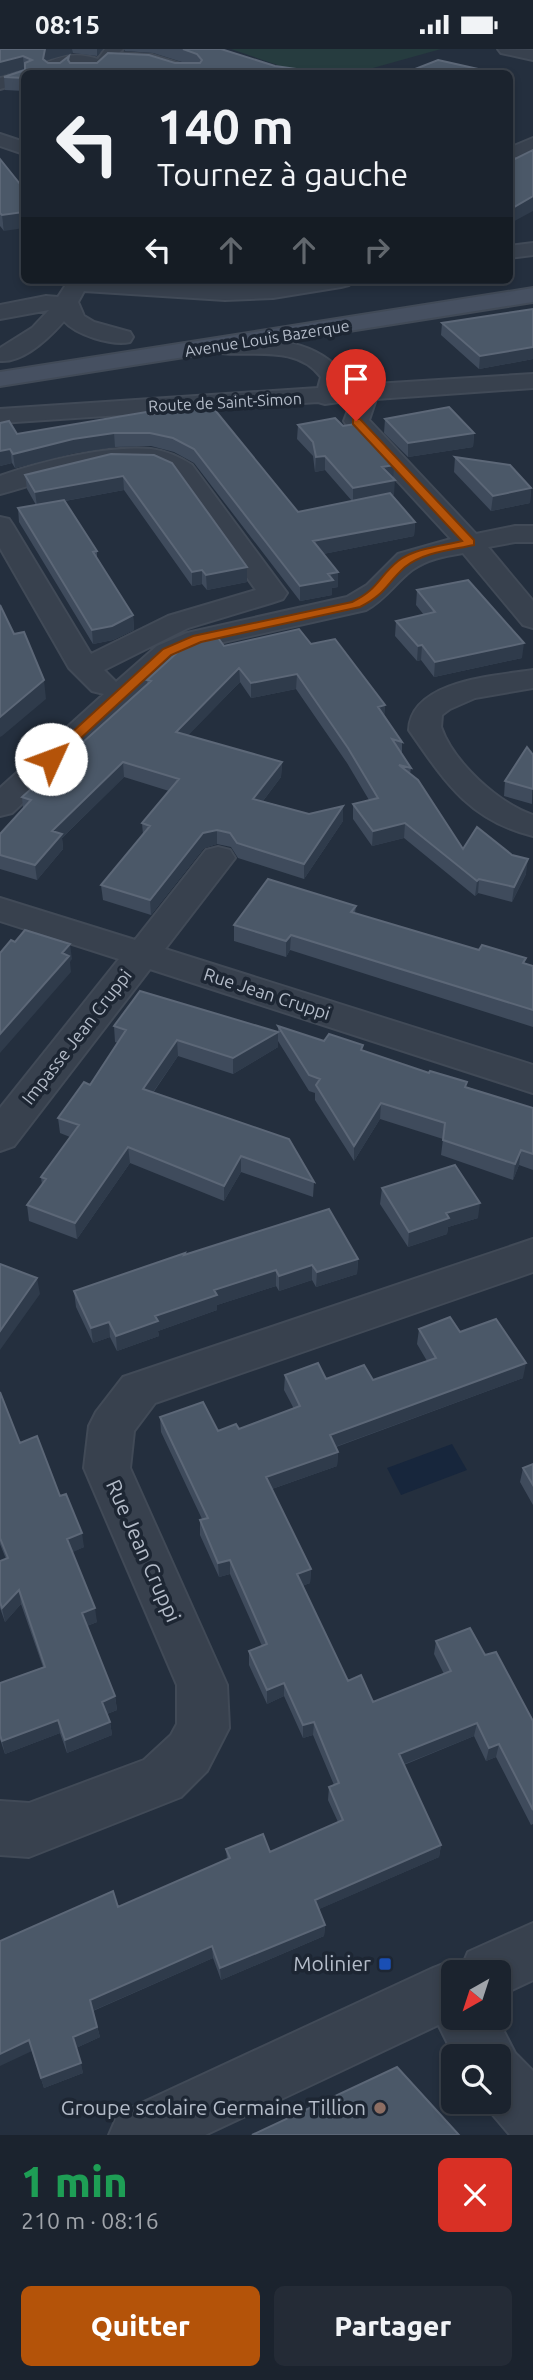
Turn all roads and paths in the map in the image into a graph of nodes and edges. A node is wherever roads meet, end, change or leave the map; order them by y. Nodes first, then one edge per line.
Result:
1 (507, 49) edge
2 (533, 55) edge
3 (98, 61) edge
4 (54, 70) edge
5 (183, 70) edge
6 (21, 78) edge
7 (0, 84) edge
8 (0, 139) edge
9 (533, 144) edge
10 (21, 147) edge
11 (513, 154) edge
12 (533, 249) edge
13 (513, 252) edge
14 (533, 275) edge
15 (513, 278) edge
16 (316, 284) edge
17 (477, 284) edge
18 (75, 289) edge
19 (533, 295) edge
20 (0, 312) edge
21 (237, 320) dead end
22 (158, 331) dead end
23 (122, 337) junction
24 (214, 345) junction
25 (2, 356) edge
26 (0, 379) edge
27 (533, 381) edge
28 (359, 393) junction
29 (325, 397) junction
30 (0, 416) edge
31 (0, 486) edge
32 (0, 525) edge
33 (533, 534) edge
34 (470, 543) junction
35 (533, 619) edge
36 (84, 667) junction
37 (533, 679) edge
38 (119, 695) junction
39 (0, 806) edge
40 (533, 826) edge
41 (218, 858) dead end
42 (0, 909) edge
43 (148, 946) junction
44 (533, 1079) edge
45 (0, 1136) edge
46 (533, 1255) edge
47 (0, 1828) edge
48 (533, 1951) edge
49 (511, 1964) edge
50 (441, 2003) edge
51 (511, 2091) edge
52 (533, 2116) edge
53 (139, 2135) edge

1 - 2 street
3 - 4 street
3 - 5 street
6 - 7 street
8 - 10 street
9 - 11 street
12 - 13 street
14 - 15 main road
16 - 18 street
17 - 21 main road, Avenue Louis Bazerque
18 - 20 street
18 - 23 street
18 - 25 street
19 - 24 main road, Avenue Louis Bazerque
22 - 23 main road
23 - 25 main road
24 - 26 main road, Avenue Louis Bazerque
24 - 29 street
27 - 28 street, Route de Saint-Simon
28 - 29 street, Route de Saint-Simon
28 - 34 street
29 - 30 street, Route de Saint-Simon
31 - 36 street
32 - 36 street
33 - 34 street
34 - 35 street
34 - 38 street
36 - 38 street
37 - 40 street
38 - 39 street
41 - 43 street, Impasse Jean Cruppi
42 - 43 street, Rue Jean Cruppi
43 - 44 street, Rue Jean Cruppi
43 - 45 street, Impasse Jean Cruppi
46 - 47 street, Rue Jean Cruppi
48 - 49 street
50 - 53 street
51 - 52 street

